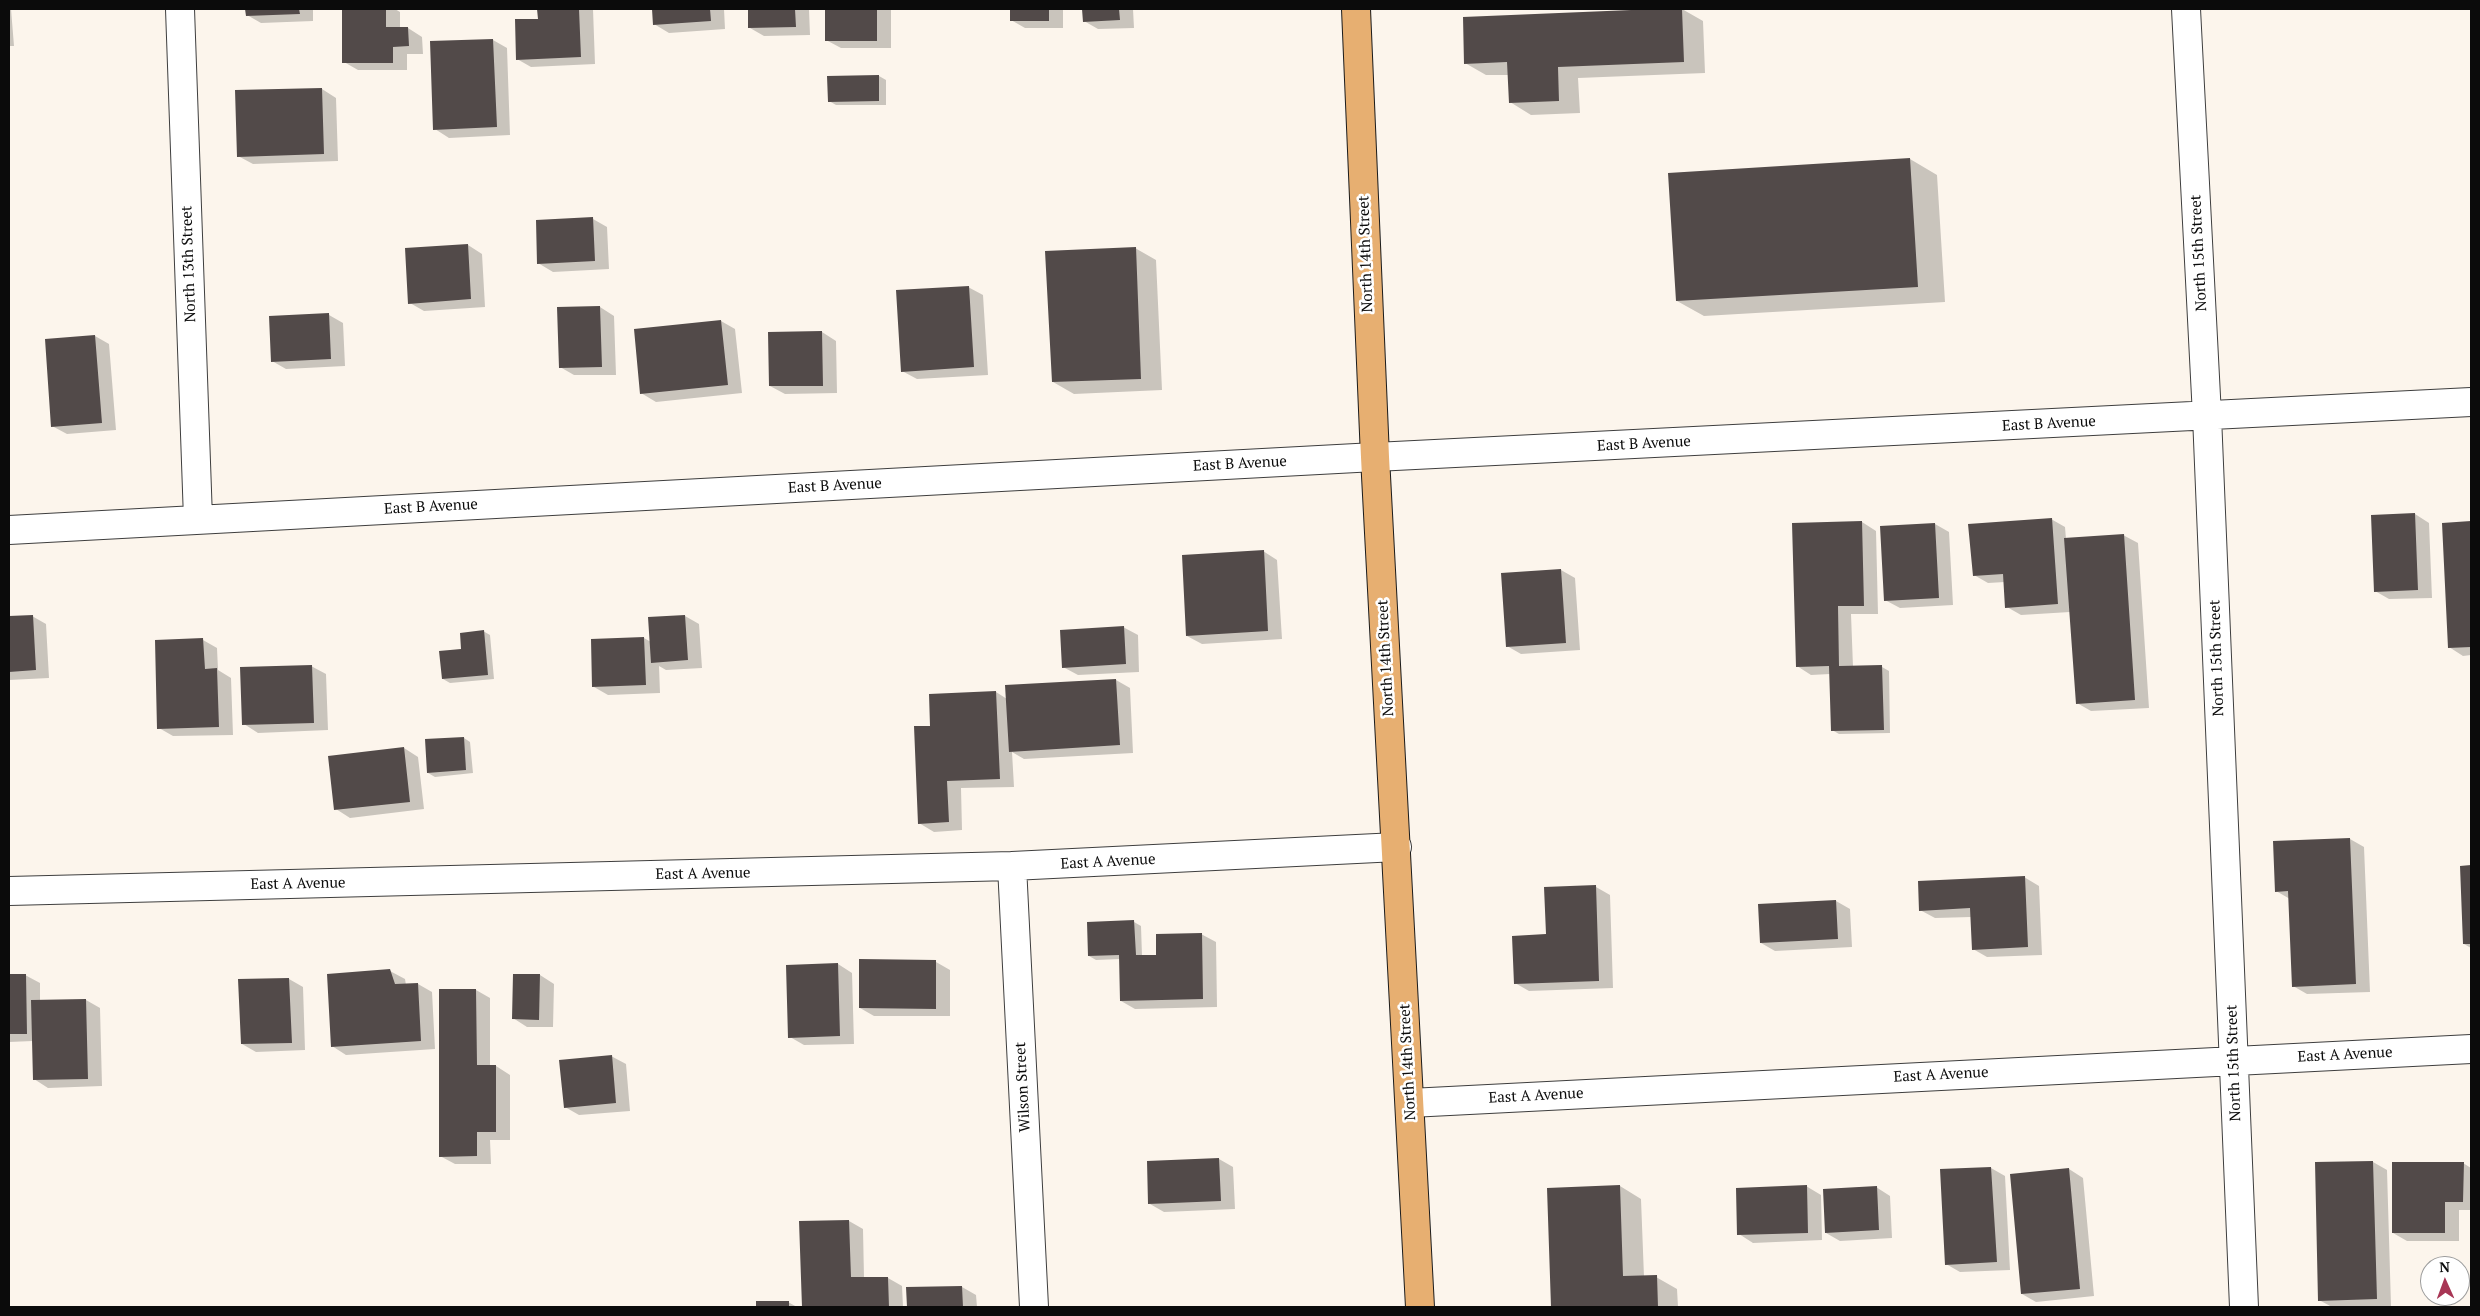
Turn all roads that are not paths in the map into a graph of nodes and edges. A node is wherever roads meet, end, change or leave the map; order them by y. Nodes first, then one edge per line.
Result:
1 (180, 9) edge
2 (1356, 9) edge
3 (2186, 9) edge
4 (2471, 402) edge
5 (2207, 416) junction
6 (1375, 457) junction
7 (198, 520) junction
8 (9, 530) edge
9 (1397, 848) junction
10 (1012, 866) junction
11 (9, 891) edge
12 (2471, 1049) edge
13 (2234, 1060) junction
14 (1410, 1103) junction
15 (1034, 1307) edge
16 (1420, 1307) edge
17 (2244, 1307) edge

1 - 7 street, North 13th Street
2 - 6 main road, North 14th Street
3 - 5 street, North 15th Street
4 - 5 street, East B Avenue
5 - 6 street, East B Avenue
5 - 13 street, North 15th Street
6 - 7 street, East B Avenue
6 - 9 main road, North 14th Street
7 - 8 street, East B Avenue
9 - 10 street, East A Avenue
9 - 14 main road, North 14th Street
10 - 11 street, East A Avenue
10 - 15 street, Wilson Street
12 - 13 street, East A Avenue
13 - 14 street, East A Avenue
13 - 17 street, North 15th Street
14 - 16 main road, North 14th Street

